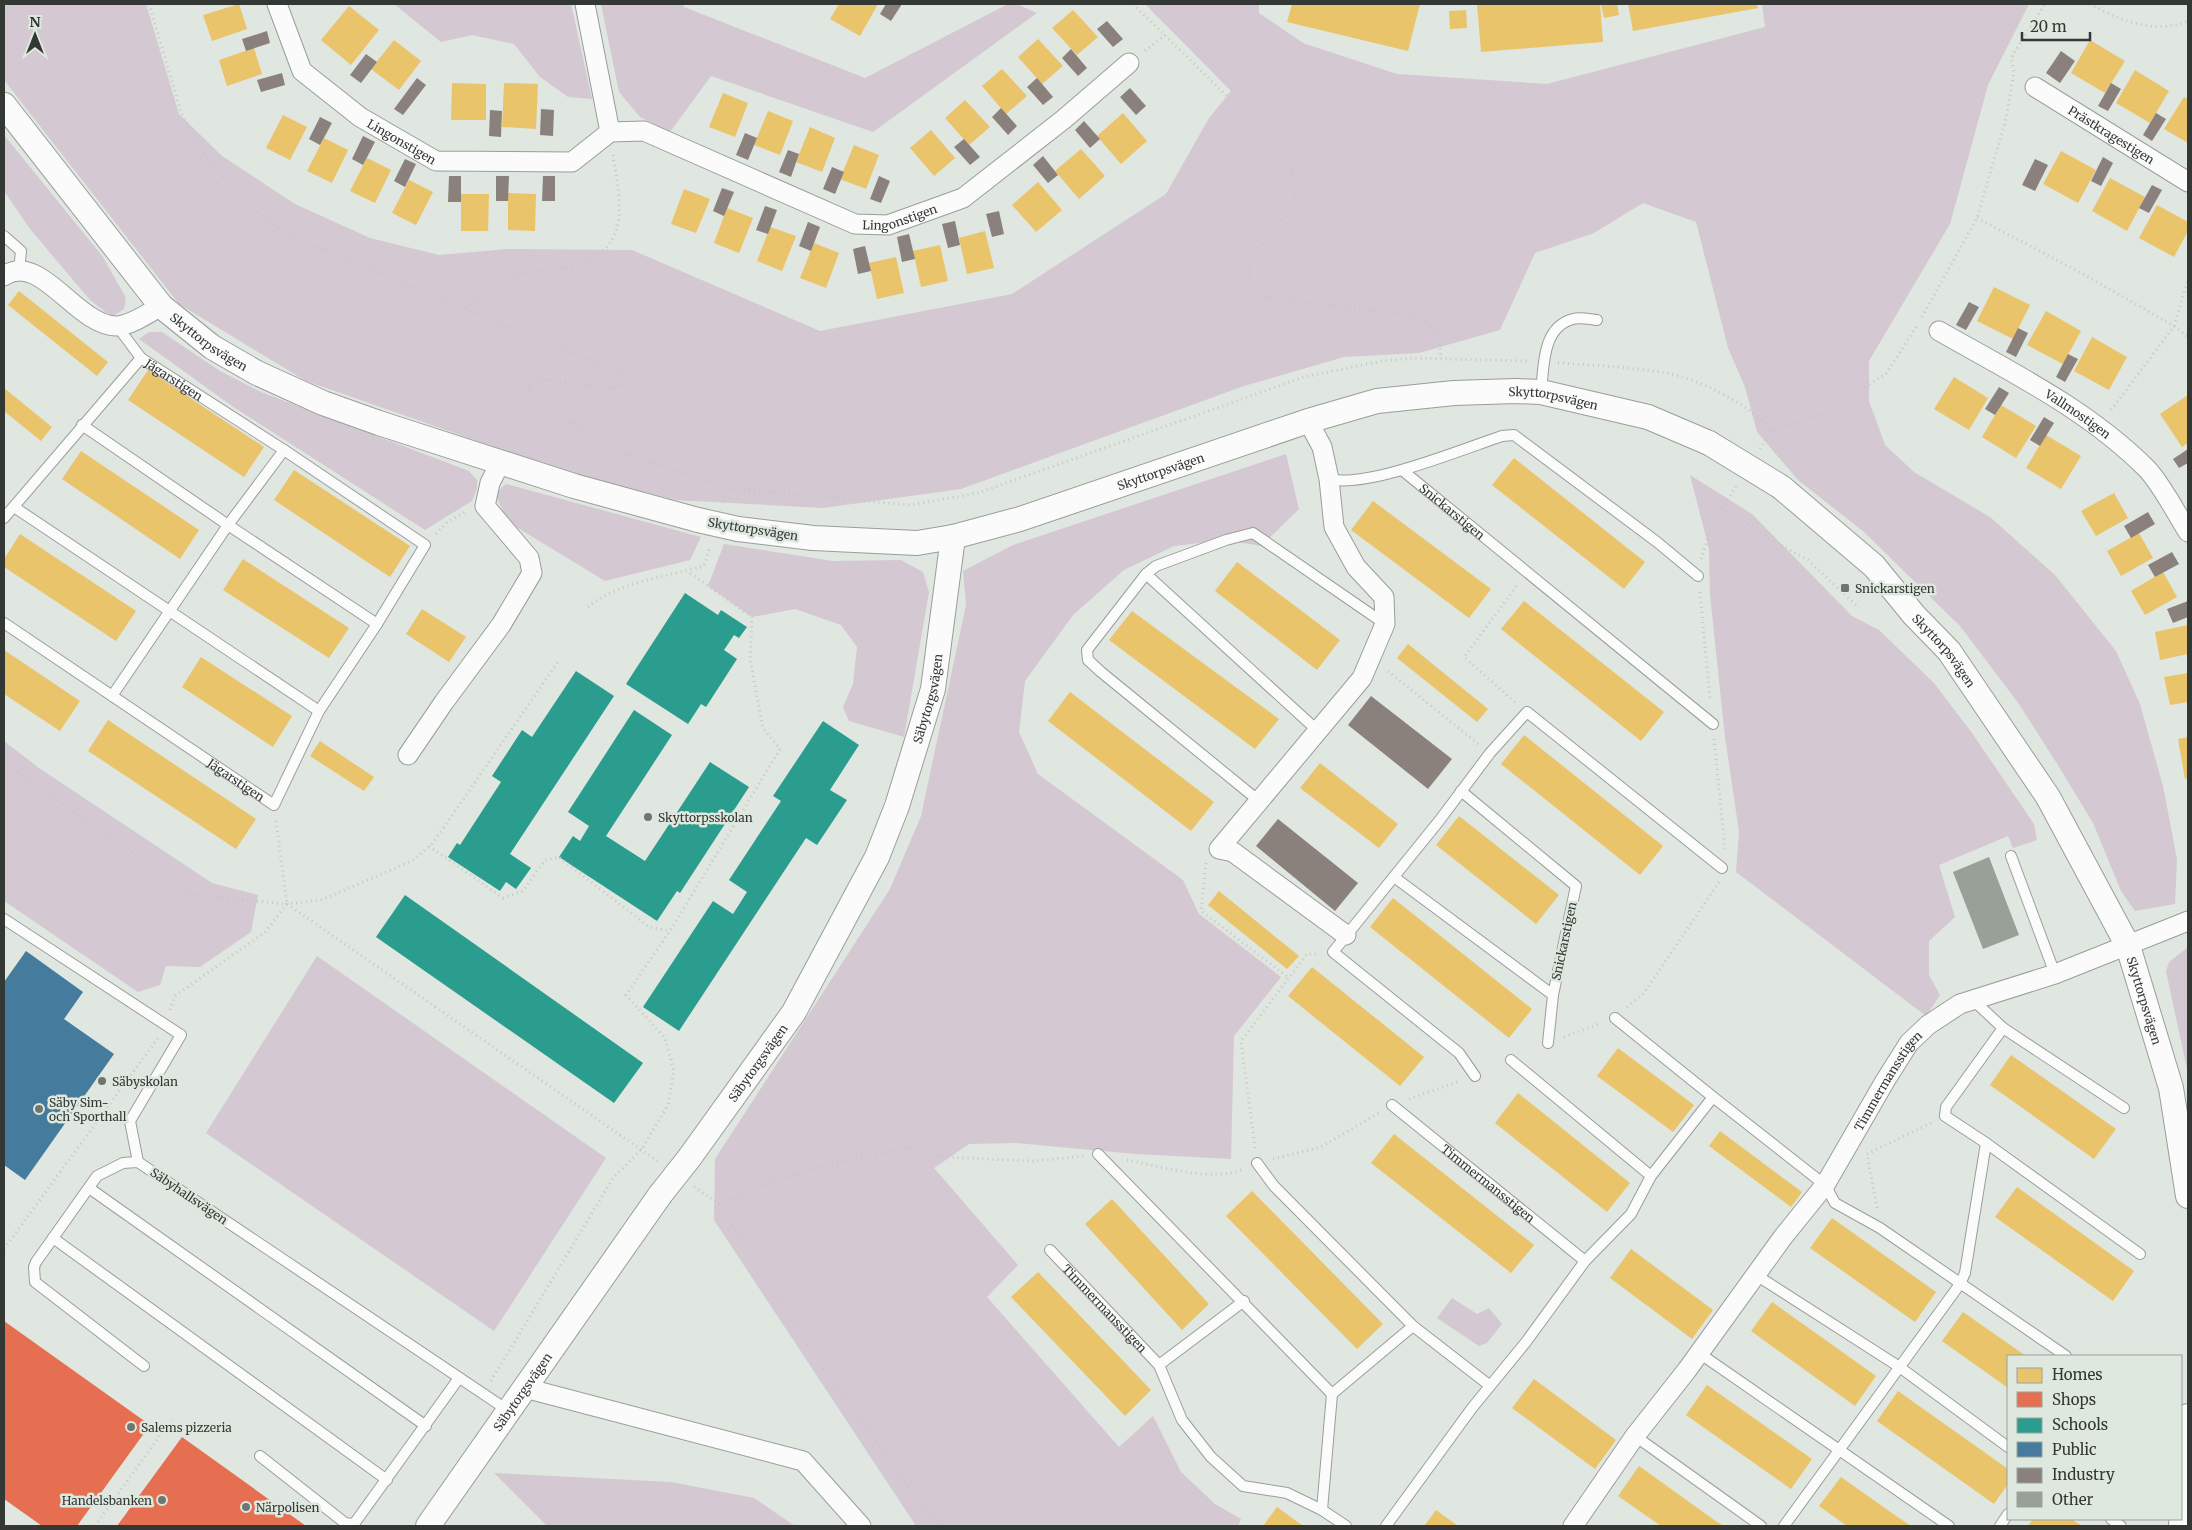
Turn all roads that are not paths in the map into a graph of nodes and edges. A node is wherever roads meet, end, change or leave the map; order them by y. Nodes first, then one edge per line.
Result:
1 (277, 4) edge
2 (585, 4) edge
3 (1129, 63) road end
4 (2035, 87) dead end
5 (4, 105) edge
6 (610, 132) junction
7 (2188, 182) edge
8 (4, 236) edge
9 (12, 273) edge
10 (162, 306) junction
11 (1597, 320) dead end
12 (117, 326) junction
13 (1939, 330) dead end
14 (141, 358) junction
15 (1541, 392) junction
16 (1308, 421) junction
17 (82, 425) junction
18 (284, 450) junction
19 (500, 463) junction
20 (1402, 470) junction
21 (1330, 479) junction
22 (14, 506) junction
23 (4, 518) edge
24 (228, 525) junction
25 (2188, 532) edge
26 (952, 537) junction
27 (1146, 574) junction
28 (1698, 576) road end
29 (170, 611) junction
30 (4, 623) edge
31 (377, 624) junction
32 (1385, 624) junction
33 (112, 696) junction
34 (319, 711) junction
35 (1712, 724) road end
36 (1318, 731) junction
37 (408, 755) dead end
38 (1461, 791) junction
39 (1259, 801) junction
40 (2011, 856) dead end
41 (1722, 868) road end
42 (1394, 877) junction
43 (4, 919) edge
44 (2188, 921) edge
45 (1346, 935) junction
46 (2128, 946) junction
47 (2055, 974) junction
48 (1553, 995) junction
49 (1973, 1000) junction
50 (1615, 1018) road end
51 (2003, 1028) junction
52 (1548, 1043) road end
53 (1511, 1060) dead end
54 (1475, 1076) road end
55 (1713, 1097) junction
56 (1392, 1105) road end
57 (2124, 1108) dead end
58 (1986, 1143) junction
59 (1098, 1154) road end
60 (138, 1162) junction
61 (1257, 1163) road end
62 (1652, 1176) junction
63 (1825, 1185) junction
64 (89, 1188) junction
65 (2188, 1196) edge
66 (53, 1238) junction
67 (1050, 1250) dead end
68 (2140, 1254) dead end
69 (1585, 1261) junction
70 (1756, 1275) junction
71 (1960, 1284) junction
72 (1244, 1301) junction
73 (1413, 1326) junction
74 (1699, 1352) junction
75 (2065, 1355) edge
76 (1159, 1365) junction
77 (144, 1366) dead end
78 (1898, 1366) junction
79 (459, 1378) junction
80 (1490, 1385) junction
81 (525, 1388) junction
82 (1332, 1394) junction
83 (509, 1411) junction
84 (2188, 1416) edge
85 (426, 1426) junction
86 (1635, 1436) junction
87 (2007, 1446) edge
88 (1839, 1451) junction
89 (260, 1456) dead end
90 (387, 1480) junction
91 (1322, 1510) junction
92 (2182, 1510) edge
93 (2007, 1516) edge
94 (1577, 1525) edge
95 (428, 1526) edge
96 (861, 1526) edge
97 (1346, 1526) edge
98 (1386, 1526) edge
99 (1761, 1526) edge
100 (1784, 1526) edge
101 (1949, 1526) edge
102 (2000, 1526) edge

1 - 6 street, Lingonstigen
2 - 6 street
3 - 6 street, Lingonstigen
4 - 7 street, Prästkragestigen
5 - 10 street, Skyttorpsvägen
8 - 9 lane
9 - 12 street
10 - 12 street
10 - 19 street, Skyttorpsvägen
11 - 15 lane
12 - 14 lane, Jägarstigen
13 - 25 street, Vallmostigen
14 - 17 lane, Jägarstigen
14 - 18 lane, Jägarstigen
15 - 16 street, Skyttorpsvägen
15 - 46 street, Skyttorpsvägen, bridge
16 - 21 street
16 - 26 street, Skyttorpsvägen
17 - 22 lane, Jägarstigen
17 - 24 lane
18 - 24 lane
18 - 31 lane, Jägarstigen
19 - 26 street, Skyttorpsvägen, bridge
19 - 37 street
20 - 21 lane, Snickarstigen
20 - 28 lane, Snickarstigen
20 - 35 lane, Snickarstigen
21 - 32 street
22 - 23 lane, Jägarstigen
22 - 29 lane
24 - 29 lane
24 - 31 lane
26 - 81 street, Säbytorgsvägen, bridge
27 - 32 lane
27 - 36 lane
27 - 39 lane
29 - 33 lane
29 - 34 lane
30 - 33 lane, Jägarstigen
31 - 34 lane, Jägarstigen
32 - 36 street
33 - 34 lane, Jägarstigen
36 - 39 street
38 - 41 lane
38 - 42 lane
38 - 48 lane, Snickarstigen
39 - 45 street
40 - 47 lane
42 - 45 lane
42 - 48 lane, Snickarstigen
43 - 60 lane, Säbyhallsvägen
44 - 46 street, Timmermansstigen
45 - 54 lane
46 - 47 street, Timmermansstigen
46 - 65 street, Skyttorpsvägen
47 - 49 street, Timmermansstigen
48 - 52 lane, Snickarstigen
49 - 51 lane
49 - 63 street, Timmermansstigen
50 - 55 lane
51 - 57 lane
51 - 58 lane
53 - 62 lane
55 - 62 lane
55 - 63 lane
56 - 69 lane, Timmermansstigen
58 - 68 lane
58 - 71 lane
59 - 72 lane
60 - 64 lane
60 - 79 lane, Säbyhallsvägen
61 - 73 lane
62 - 69 lane
63 - 70 street, Timmermansstigen
63 - 71 lane
64 - 66 lane
64 - 85 lane
66 - 77 lane
66 - 90 lane
67 - 76 lane, Timmermansstigen
69 - 80 lane
70 - 74 street, Timmermansstigen
70 - 78 lane
71 - 75 lane
71 - 78 lane
72 - 76 lane
72 - 82 lane
73 - 80 lane
73 - 82 lane
74 - 86 street, Timmermansstigen
74 - 88 lane
76 - 91 lane, Timmermansstigen
78 - 87 lane
78 - 88 lane
79 - 83 lane, Säbyhallsvägen
79 - 85 lane
80 - 98 lane
81 - 83 street, Säbytorgsvägen
81 - 96 street
82 - 91 lane
83 - 95 street, Säbytorgsvägen
84 - 92 street
85 - 90 lane
86 - 94 street, Timmermansstigen
86 - 99 lane
88 - 100 lane
88 - 101 lane
89 - 90 lane
91 - 97 lane, Timmermansstigen
93 - 102 lane

